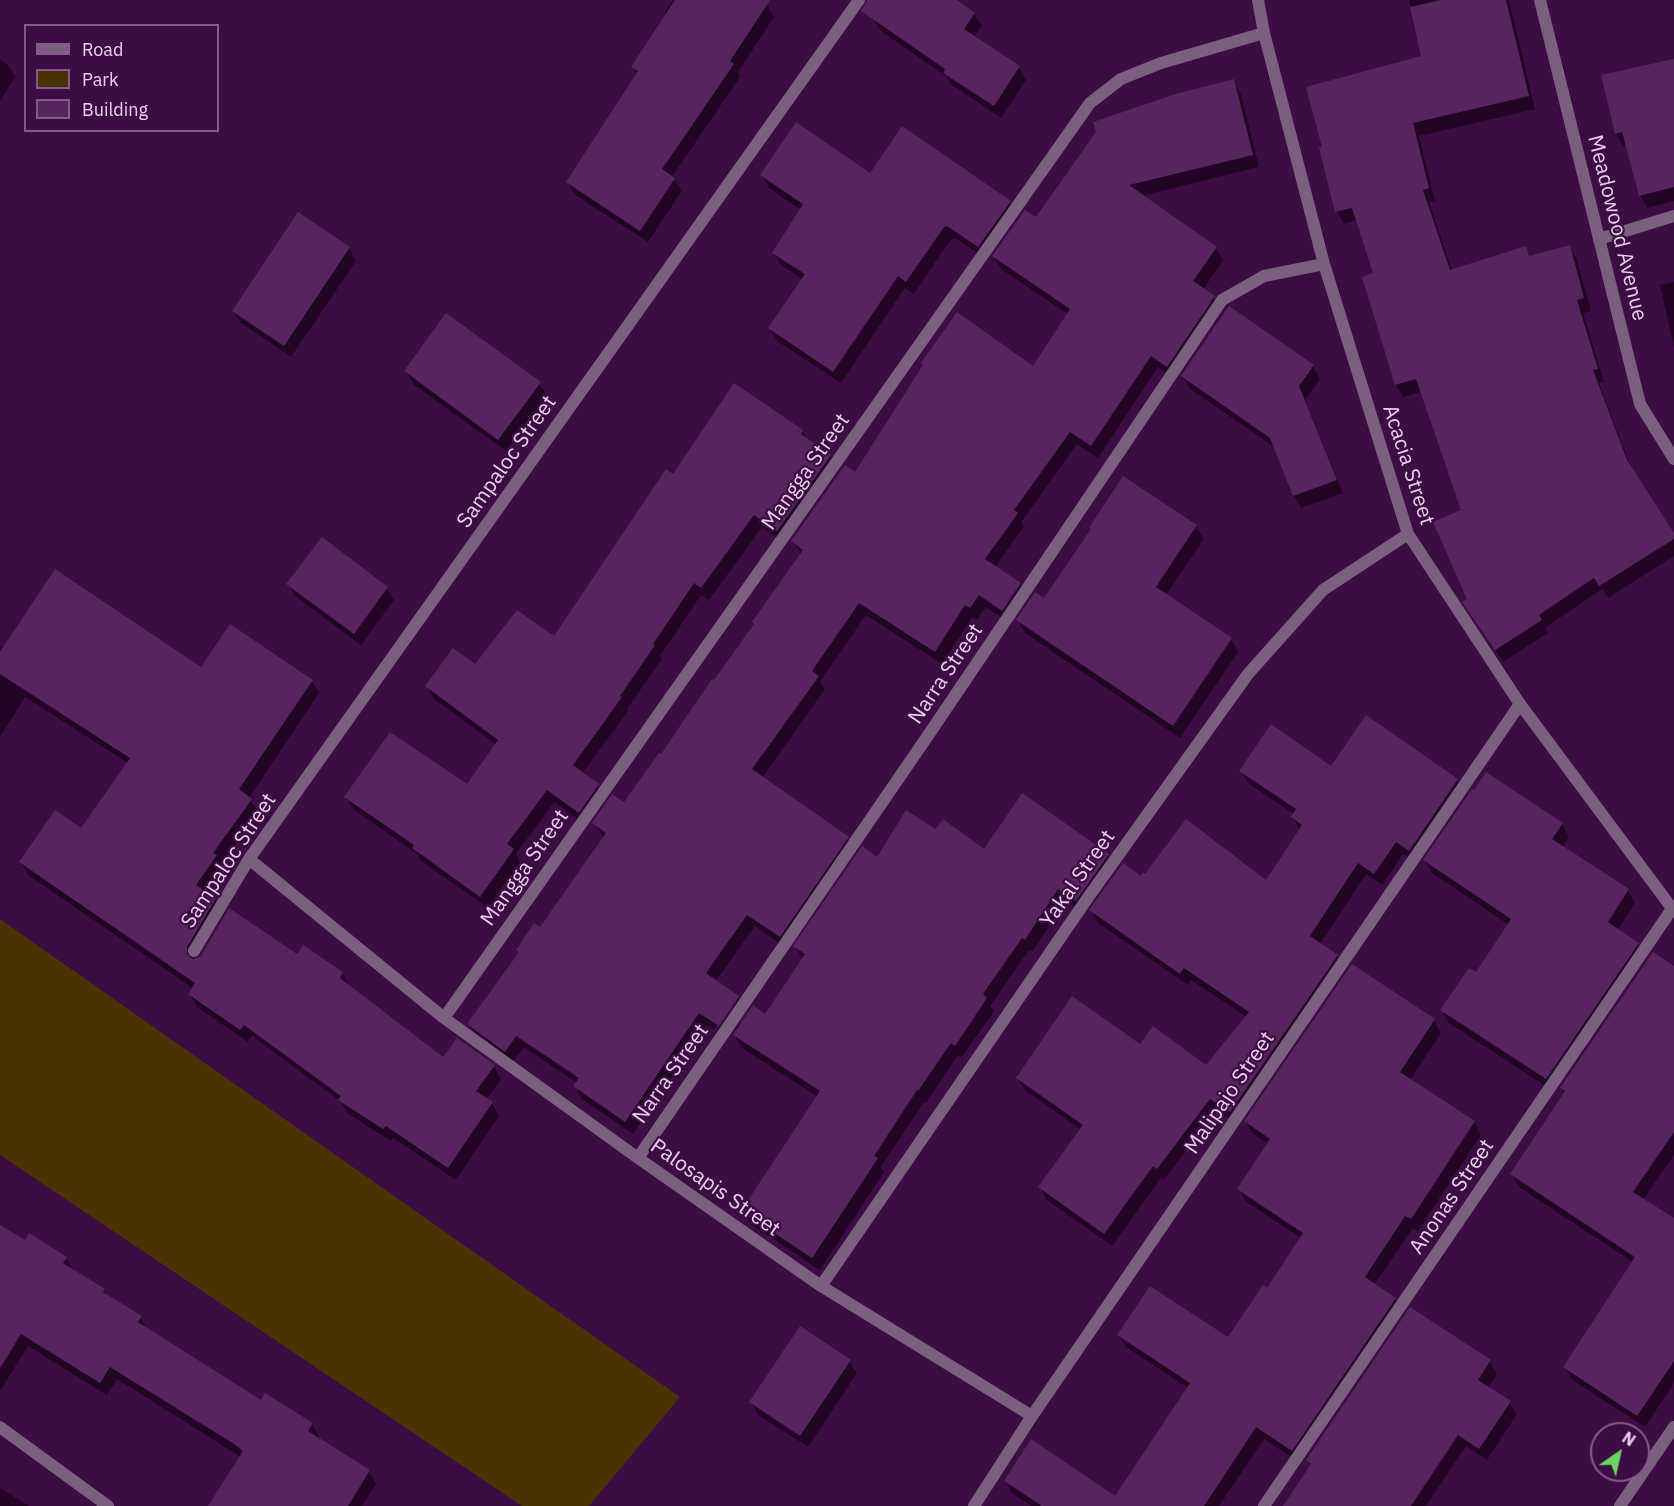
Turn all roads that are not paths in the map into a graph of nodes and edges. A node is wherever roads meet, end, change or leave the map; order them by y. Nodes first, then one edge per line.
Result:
1 (859, 0) edge
2 (1258, 0) edge
3 (1540, 0) edge
4 (1264, 33) junction
5 (1674, 216) edge
6 (1599, 239) junction
7 (1324, 264) junction
8 (1674, 459) edge
9 (1408, 534) junction
10 (1520, 704) junction
11 (249, 859) junction
12 (1673, 910) edge
13 (194, 951) dead end
14 (444, 1018) junction
15 (638, 1158) junction
16 (821, 1286) junction
17 (1032, 1416) junction
18 (0, 1427) edge
19 (1674, 1427) edge
20 (108, 1506) edge
21 (974, 1506) edge
22 (1264, 1506) edge
23 (1620, 1506) edge

1 - 11 street, Sampaloc Street
2 - 4 street, Acacia Street
3 - 6 street, Meadowood Avenue
4 - 7 street, Acacia Street
4 - 14 street, Mangga Street
5 - 6 street
6 - 8 street, Meadowood Avenue
7 - 9 street, Acacia Street
7 - 15 street, Narra Street
9 - 10 street, Acacia Street
9 - 16 street, Yakal Street
10 - 12 street, Acacia Street
10 - 17 street, Malipajo Street
11 - 13 street, Sampaloc Street
11 - 14 street, Palosapis Street
12 - 22 street, Anonas Street
14 - 15 street, Palosapis Street
15 - 16 street, Palosapis Street
16 - 17 street, Palosapis Street
17 - 21 street, Malipajo Street
18 - 20 street
19 - 23 street

